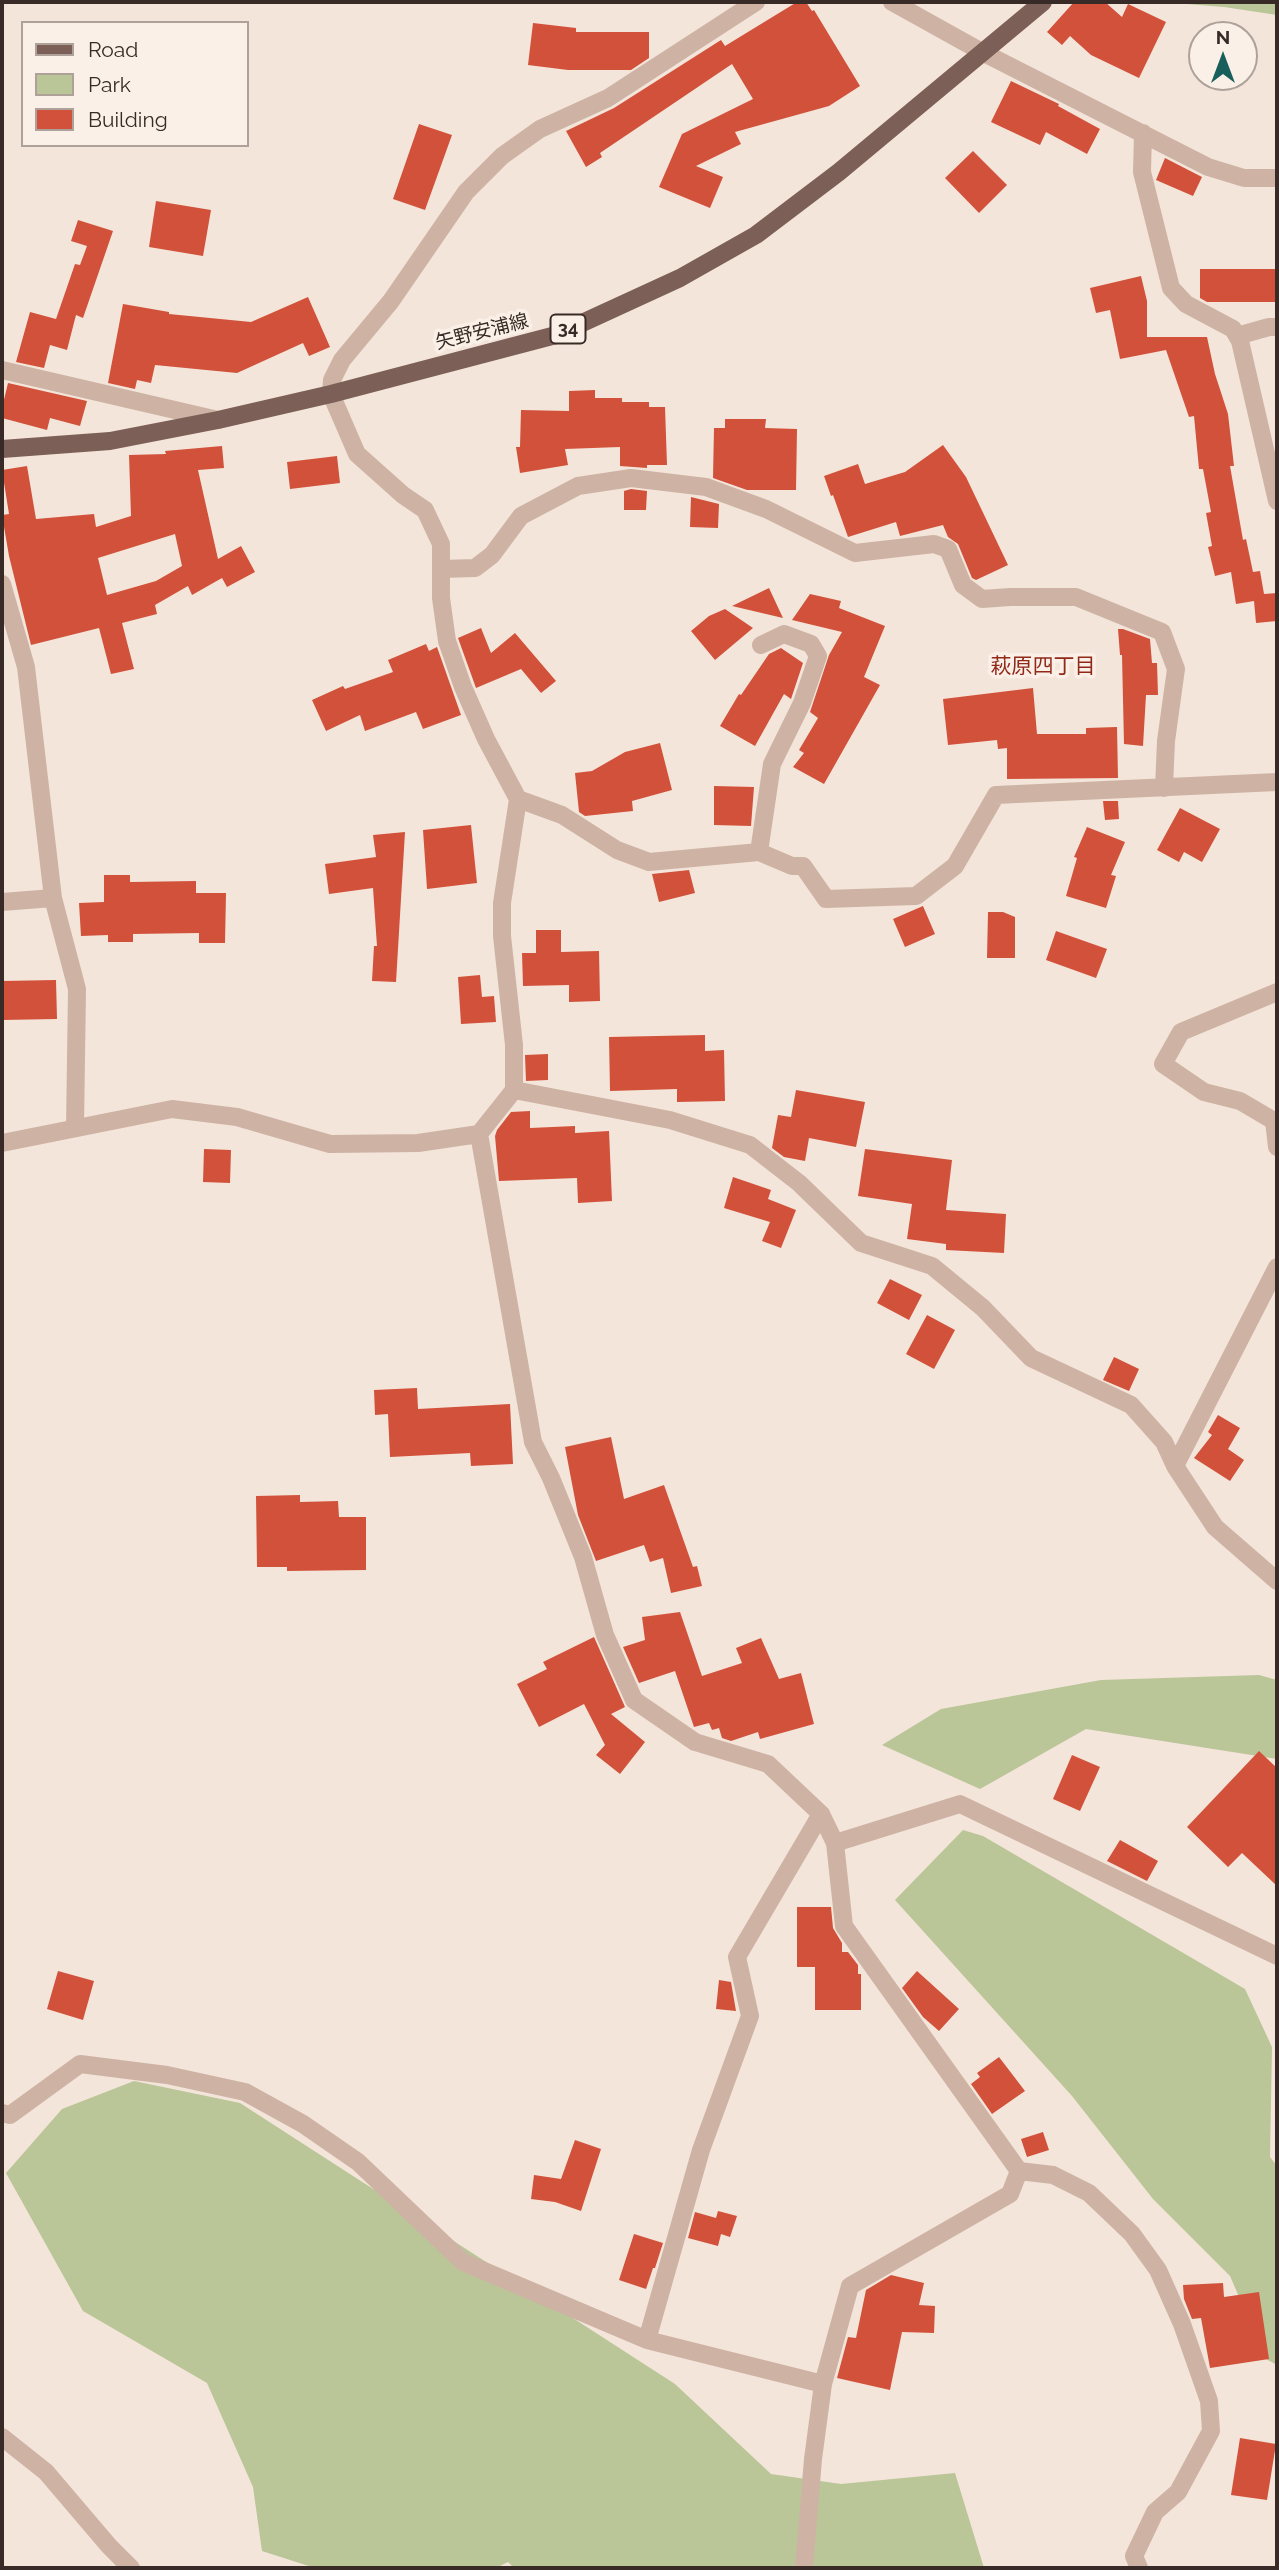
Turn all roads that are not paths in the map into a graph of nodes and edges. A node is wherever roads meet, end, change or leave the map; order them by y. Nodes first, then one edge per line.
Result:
1 (756, 2) edge
2 (892, 2) edge
3 (1043, 2) edge
4 (982, 52) junction
5 (1143, 133) junction
6 (1277, 178) edge
7 (1277, 327) edge
8 (1237, 336) junction
9 (2, 370) edge
10 (331, 394) junction
11 (218, 420) junction
12 (2, 449) edge
13 (1277, 501) edge
14 (441, 569) junction
15 (2, 584) edge
16 (761, 645) dead end
17 (1277, 782) edge
18 (1164, 788) junction
19 (518, 799) junction
20 (759, 852) junction
21 (53, 898) junction
22 (2, 902) edge
23 (1277, 992) edge
24 (514, 1090) junction
25 (75, 1127) junction
26 (479, 1134) junction
27 (2, 1143) edge
28 (1277, 1147) edge
29 (1277, 1267) edge
30 (1175, 1466) junction
31 (1277, 1581) edge
32 (821, 1814) junction
33 (835, 1843) junction
34 (1277, 1956) edge
35 (2, 2113) edge
36 (1019, 2171) junction
37 (647, 2340) junction
38 (822, 2385) junction
39 (2, 2437) edge
40 (131, 2568) edge
41 (804, 2568) edge
42 (1139, 2568) edge

1 - 10 street
2 - 4 street
3 - 4 main road, 矢野安浦線 / 34
4 - 5 street
4 - 10 main road, 矢野安浦線 / 34
5 - 6 street
5 - 8 street
7 - 8 street
8 - 13 street
9 - 11 street
10 - 11 main road, 矢野安浦線 / 34
10 - 14 street
11 - 12 main road, 矢野安浦線 / 34
14 - 18 street
14 - 19 street
15 - 21 street
16 - 20 street
17 - 18 street
18 - 20 street
19 - 20 street
19 - 24 street
21 - 22 street
21 - 25 street
23 - 28 street
24 - 26 street
24 - 30 street
25 - 26 street
25 - 27 street
26 - 32 street
29 - 30 street
30 - 31 street
32 - 33 street
32 - 37 street
33 - 34 street
33 - 36 street
35 - 37 street
36 - 38 street
36 - 42 street
37 - 38 street
38 - 41 street
39 - 40 street

